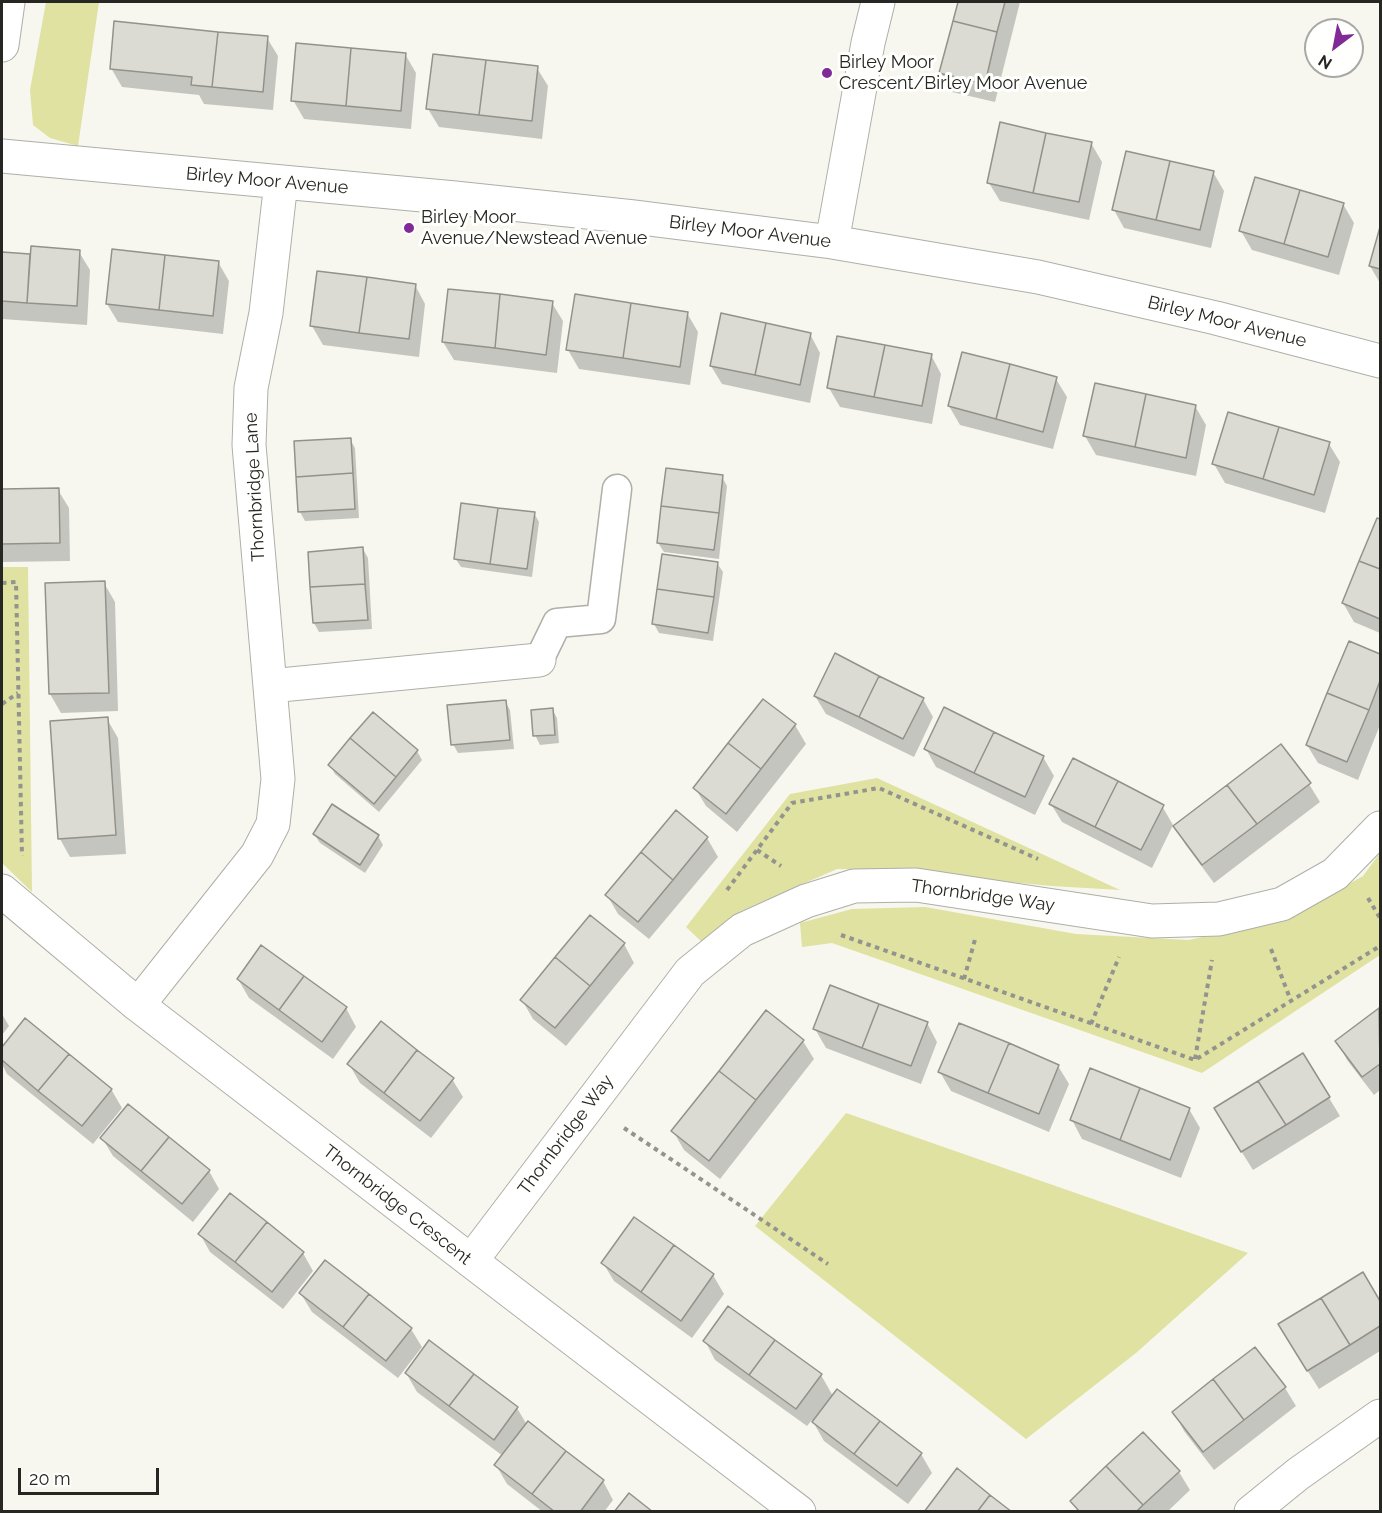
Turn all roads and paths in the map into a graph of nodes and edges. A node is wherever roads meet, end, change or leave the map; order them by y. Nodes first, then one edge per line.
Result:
1 (8, 2) edge
2 (878, 2) edge
3 (2, 45) edge
4 (2, 156) edge
5 (281, 182) junction
6 (832, 242) junction
7 (1380, 361) edge
8 (617, 489) dead end
9 (2, 583) edge
10 (539, 660) joint
11 (270, 686) junction
12 (19, 693) junction
13 (2, 704) edge
14 (1380, 828) edge
15 (12, 901) edge
16 (1256, 910) junction
17 (1135, 919) junction
18 (1219, 919) junction
19 (830, 938) dead end
20 (1380, 946) edge
21 (1291, 1001) junction
22 (138, 1005) junction
23 (1091, 1024) junction
24 (1195, 1060) junction
25 (589, 1105) junction
26 (471, 1262) junction
27 (828, 1264) dead end
28 (1380, 1416) edge
29 (799, 1512) edge
30 (1251, 1512) edge

1 - 3 street
2 - 6 street
4 - 5 street, Birley Moor Avenue
5 - 6 street, Birley Moor Avenue
5 - 11 street, Thornbridge Lane
6 - 7 street, Birley Moor Avenue
8 - 10 lane
9 - 12 path
10 - 11 street
11 - 22 street, Thornbridge Lane
12 - 13 path
12 - 15 path
14 - 16 street, Thornbridge Way
15 - 22 street, Thornbridge Crescent
16 - 18 street, Thornbridge Way
16 - 21 path
17 - 18 street, Thornbridge Way
17 - 23 path
17 - 25 street, Thornbridge Way
18 - 24 path
19 - 23 path
20 - 21 path
21 - 24 path
22 - 26 street, Thornbridge Crescent
23 - 24 path
25 - 26 street, Thornbridge Way
25 - 27 path
26 - 29 street, Thornbridge Crescent
28 - 30 street

